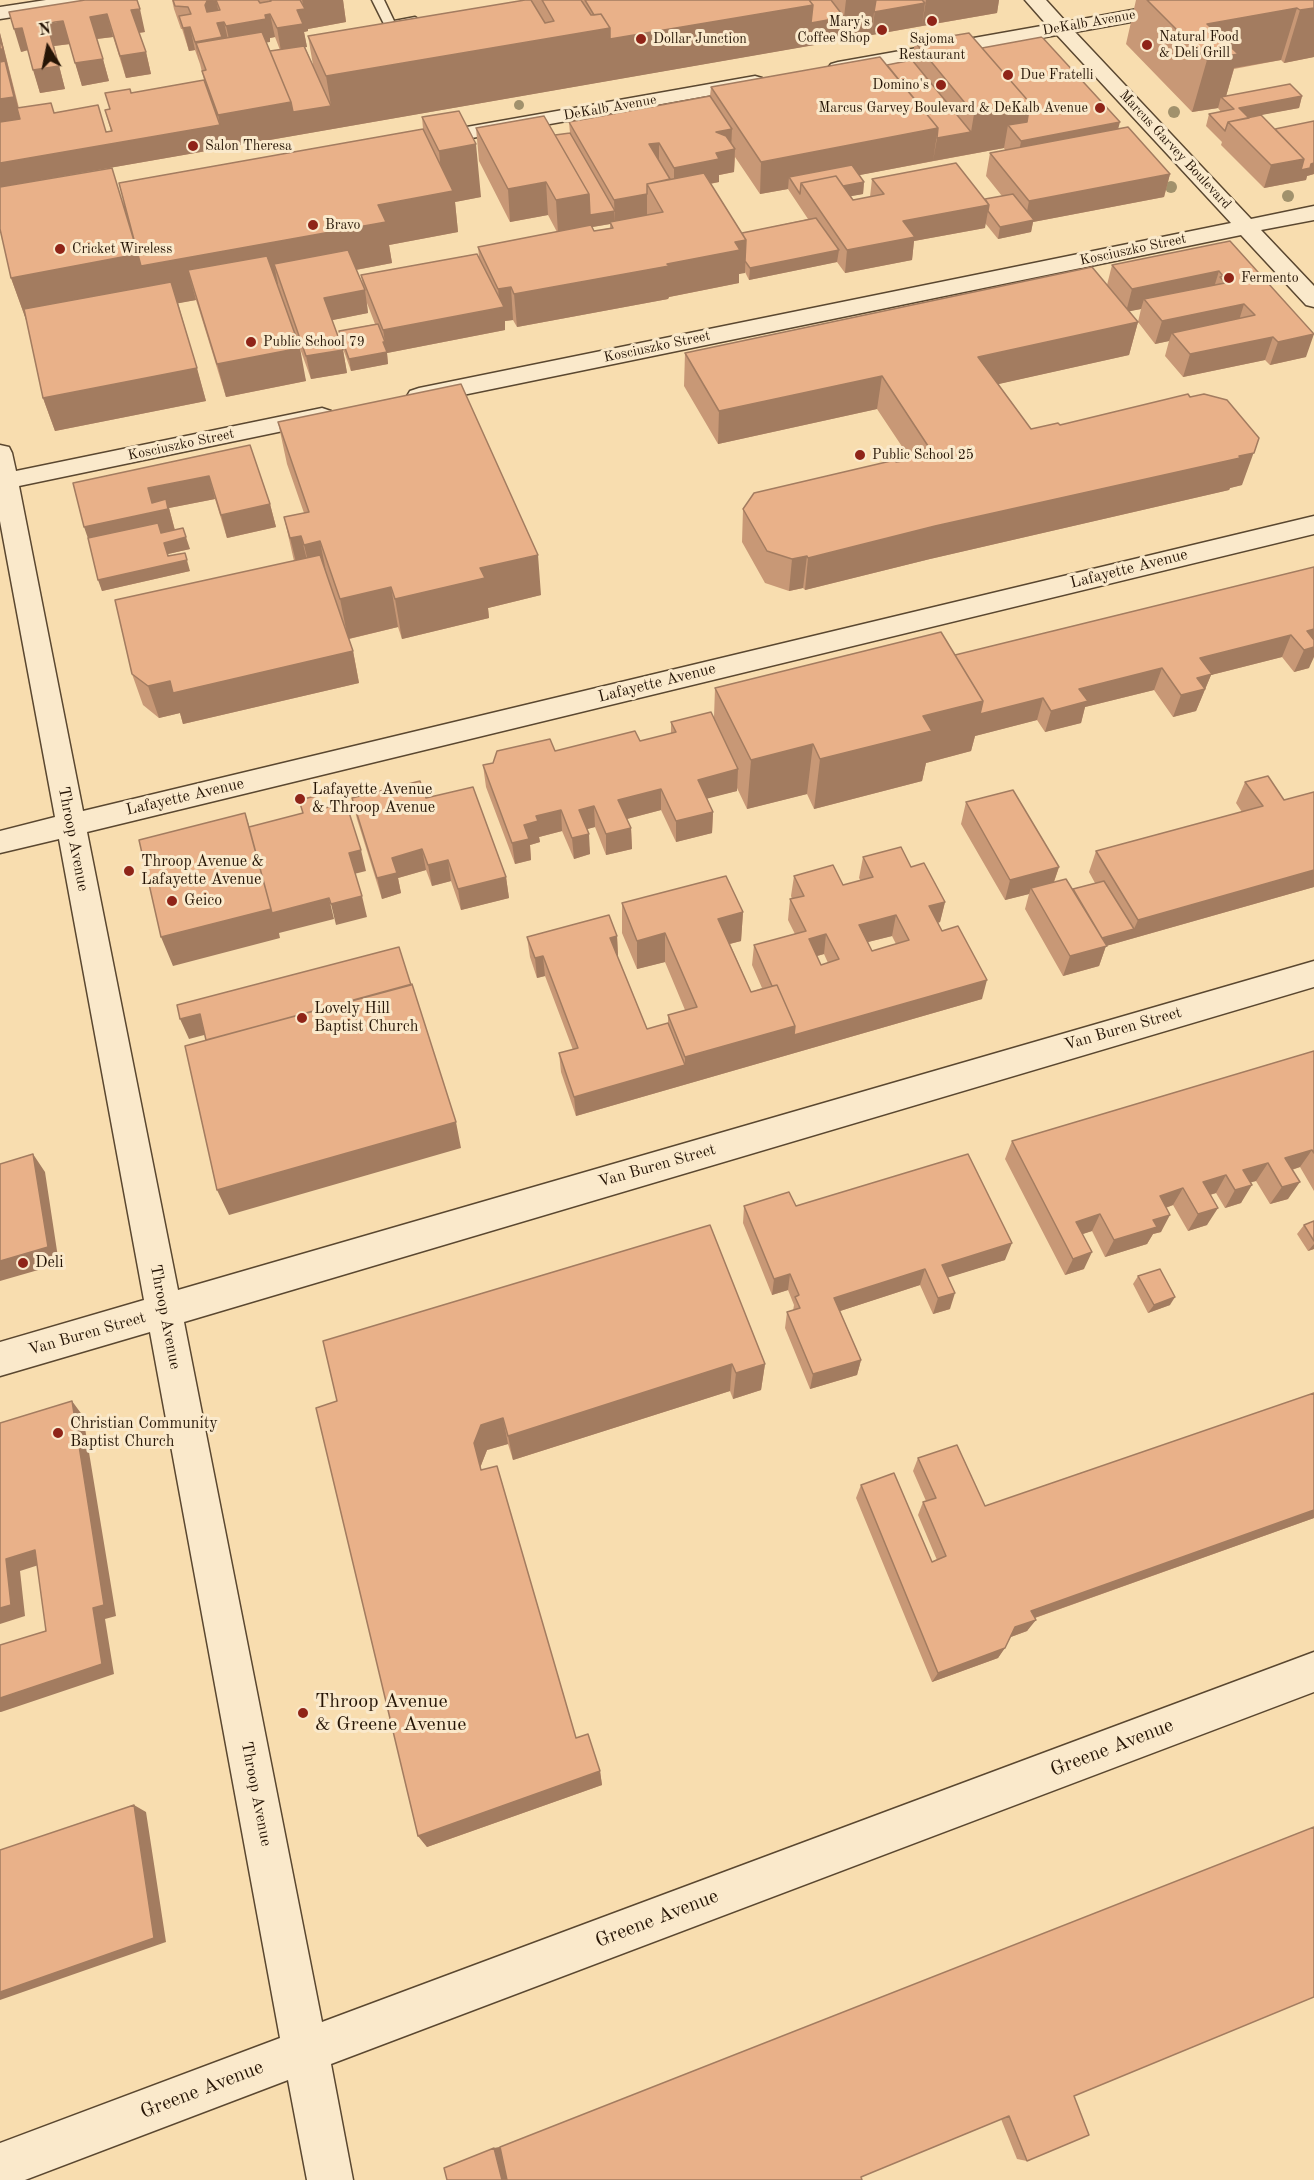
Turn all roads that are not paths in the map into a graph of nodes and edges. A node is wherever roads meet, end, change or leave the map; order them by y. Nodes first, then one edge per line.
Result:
1 (83, 0) edge
2 (378, 0) edge
3 (1035, 0) edge
4 (1220, 0) edge
5 (0, 13) edge
6 (425, 19) edge
7 (1061, 28) junction
8 (822, 70) edge
9 (775, 79) edge
10 (411, 143) edge
11 (1314, 213) edge
12 (1246, 227) junction
13 (1314, 300) edge
14 (400, 400) edge
15 (341, 412) edge
16 (2, 472) edge
17 (1314, 525) edge
18 (71, 824) junction
19 (0, 842) edge
20 (1314, 974) edge
21 (164, 1311) junction
22 (0, 1359) edge
23 (1314, 1672) edge
24 (306, 2051) junction
25 (0, 2166) edge
26 (330, 2180) edge

1 - 5 street
2 - 6 lane
3 - 7 street, Marcus Garvey Boulevard
4 - 7 street, DeKalb Avenue
7 - 8 street, DeKalb Avenue
7 - 12 street, Marcus Garvey Boulevard
9 - 10 street, DeKalb Avenue
11 - 12 street, Kosciuszko Street
12 - 13 street, Marcus Garvey Boulevard
12 - 14 street, Kosciuszko Street
15 - 16 street, Kosciuszko Street
16 - 18 street, Throop Avenue
17 - 18 street, Lafayette Avenue
18 - 19 street, Lafayette Avenue
18 - 21 street, Throop Avenue
20 - 21 street, Van Buren Street
21 - 22 street, Van Buren Street
21 - 24 street, Throop Avenue
23 - 24 street, Greene Avenue
24 - 25 street, Greene Avenue
24 - 26 street, Throop Avenue

